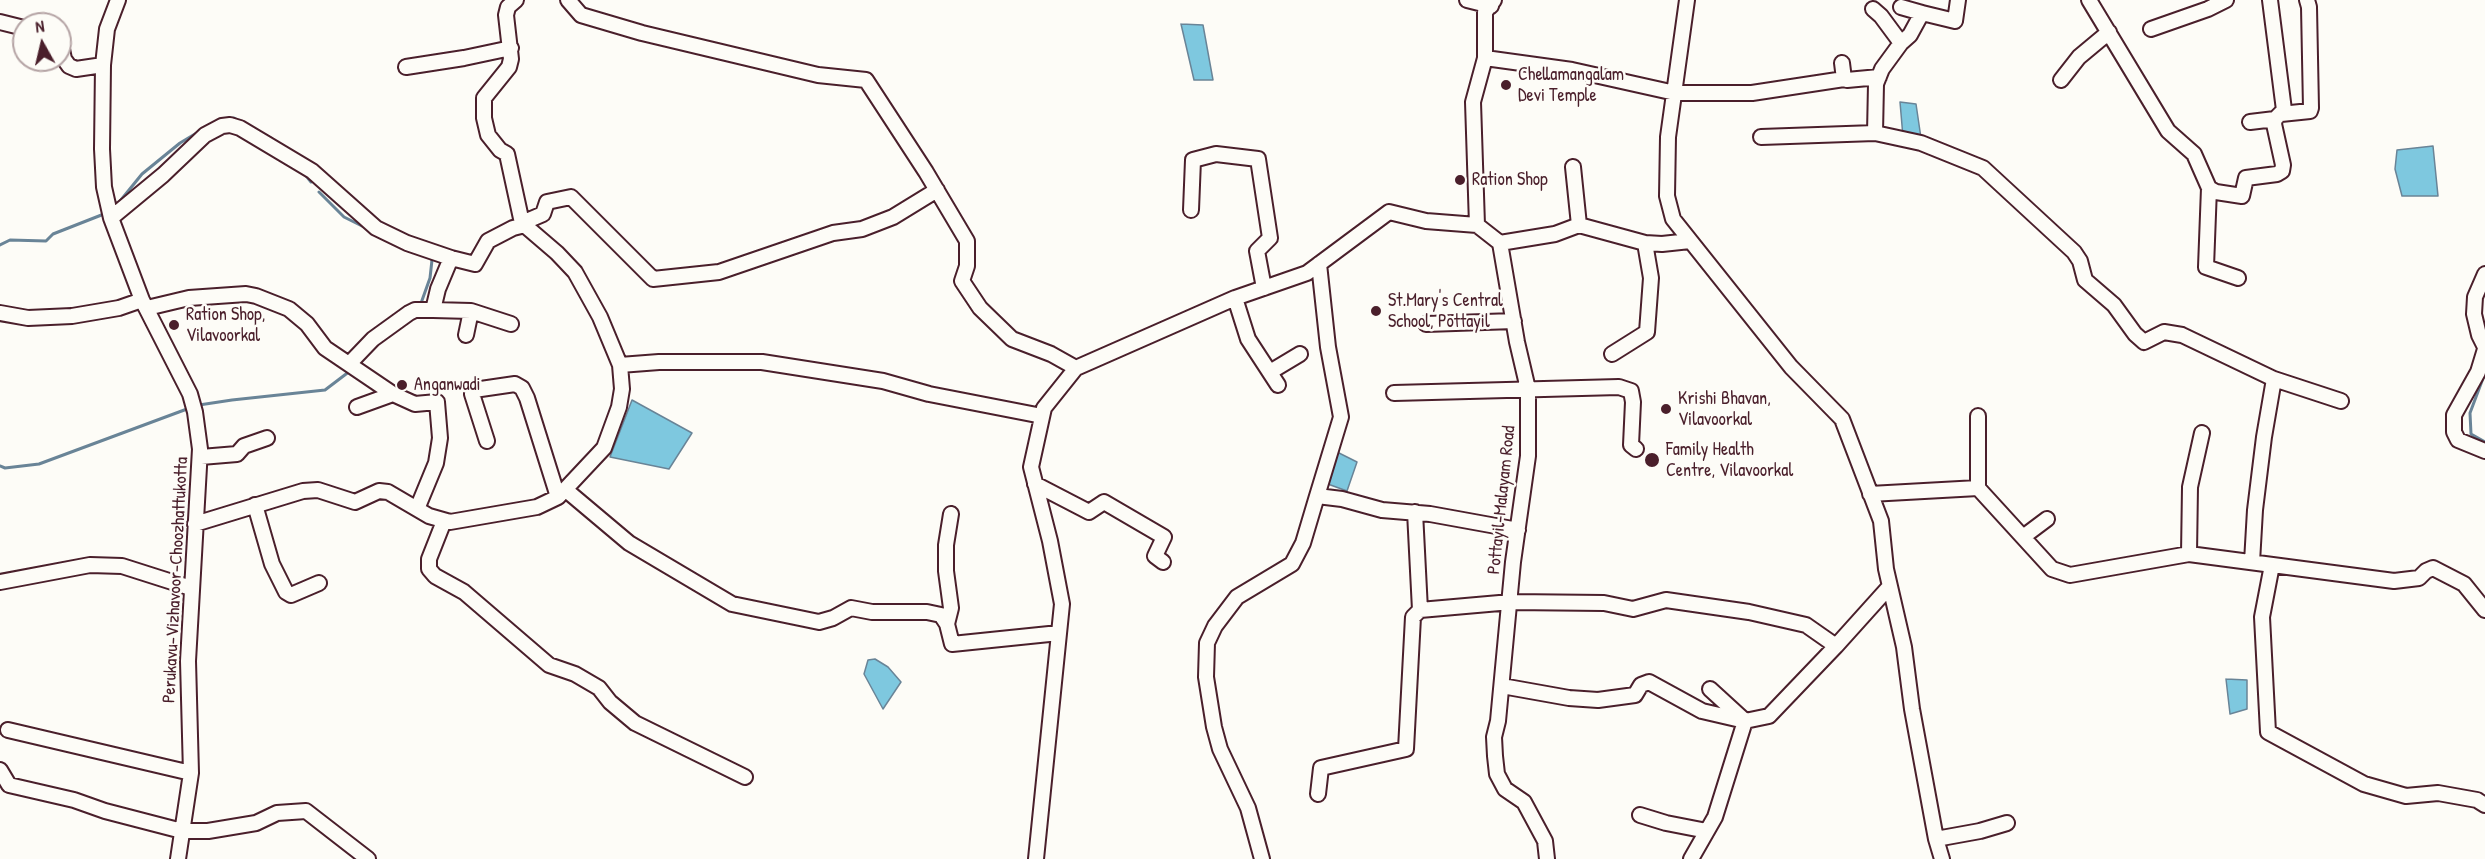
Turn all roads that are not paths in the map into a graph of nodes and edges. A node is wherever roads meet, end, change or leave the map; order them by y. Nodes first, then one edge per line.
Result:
1 (118, 0) edge
2 (516, 0) edge
3 (568, 0) edge
4 (1467, 0) edge
5 (1688, 0) edge
6 (1958, 0) edge
7 (2089, 0) edge
8 (2226, 0) edge
9 (2270, 0) edge
10 (2307, 0) edge
11 (1492, 3) edge
12 (1901, 7) dead end
13 (1873, 9) dead end
14 (1922, 13) junction
15 (2151, 29) dead end
16 (2109, 32) junction
17 (1901, 43) junction
18 (511, 48) junction
19 (1485, 58) junction
20 (1842, 63) dead end
21 (103, 65) junction
22 (72, 67) edge
23 (406, 67) dead end
24 (1879, 77) junction
25 (1844, 79) junction
26 (2061, 80) dead end
27 (1676, 93) junction
28 (2278, 116) junction
29 (2250, 122) dead end
30 (1875, 133) junction
31 (1761, 137) dead end
32 (1573, 167) dead end
33 (2209, 188) junction
34 (937, 190) junction
35 (1191, 210) dead end
36 (111, 218) junction
37 (524, 224) junction
38 (1477, 225) junction
39 (1578, 225) junction
40 (1690, 241) junction
41 (1500, 243) junction
42 (1645, 243) junction
43 (451, 258) junction
44 (1319, 264) junction
45 (2485, 274) edge
46 (2238, 278) dead end
47 (1264, 288) junction
48 (2480, 294) edge
49 (1235, 298) junction
50 (145, 304) junction
51 (433, 310) junction
52 (471, 311) junction
53 (0, 313) edge
54 (1514, 321) junction
55 (511, 324) dead end
56 (1426, 324) dead end
57 (466, 335) dead end
58 (2485, 348) edge
59 (1300, 354) dead end
60 (1612, 354) dead end
61 (620, 365) junction
62 (352, 366) junction
63 (1076, 368) junction
64 (1270, 372) junction
65 (2274, 379) junction
66 (1278, 385) dead end
67 (1528, 389) junction
68 (1394, 393) dead end
69 (393, 394) junction
70 (2341, 401) dead end
71 (357, 407) dead end
72 (1042, 416) junction
73 (1978, 416) dead end
74 (2202, 433) dead end
75 (267, 438) dead end
76 (488, 441) dead end
77 (1636, 449) dead end
78 (2485, 451) edge
79 (201, 457) junction
80 (1035, 484) junction
81 (1978, 488) junction
82 (562, 493) junction
83 (1870, 494) junction
84 (1317, 496) junction
85 (255, 506) junction
86 (417, 509) junction
87 (1415, 512) junction
88 (951, 514) dead end
89 (2047, 519) dead end
90 (444, 521) junction
91 (195, 524) junction
92 (1518, 530) junction
93 (2023, 537) junction
94 (2189, 554) junction
95 (1163, 562) dead end
96 (2252, 562) junction
97 (2272, 565) junction
98 (0, 582) edge
99 (319, 584) dead end
100 (1890, 586) junction
101 (190, 588) junction
102 (1511, 602) junction
103 (1420, 610) junction
104 (2485, 610) edge
105 (947, 624) junction
106 (1059, 633) junction
107 (1836, 645) junction
108 (1502, 686) junction
109 (1710, 689) dead end
110 (1745, 721) junction
111 (8, 730) dead end
112 (0, 770) edge
113 (191, 773) junction
114 (745, 777) dead end
115 (1318, 794) dead end
116 (2485, 805) edge
117 (1640, 815) dead end
118 (2007, 823) dead end
119 (182, 831) junction
120 (1707, 831) junction
121 (1936, 839) junction
122 (178, 859) edge
123 (368, 859) edge
124 (1036, 859) edge
125 (1262, 859) edge
126 (1547, 859) edge
127 (1690, 859) edge
128 (1942, 859) edge

1 - 21 street, Perukavu-Vizhavoor-Choozhattukotta
2 - 18 street
3 - 34 street
4 - 11 street
5 - 27 street
6 - 14 street
7 - 16 street
8 - 15 street
9 - 28 street
10 - 28 street
11 - 19 street
12 - 14 street
13 - 17 street
14 - 17 street
16 - 26 street
16 - 33 street
17 - 24 street
18 - 23 street
18 - 37 street
19 - 27 street
19 - 38 street
20 - 25 street
21 - 22 street
21 - 36 street, Perukavu-Vizhavoor-Choozhattukotta
24 - 25 street
24 - 30 street
25 - 27 street
27 - 40 street
28 - 29 street
28 - 33 street
30 - 31 street
30 - 65 street
32 - 39 street
33 - 46 street
34 - 37 street
34 - 63 street
35 - 47 street
36 - 43 street
36 - 50 street, Perukavu-Vizhavoor-Choozhattukotta
37 - 43 street
37 - 61 street
38 - 41 street
38 - 44 street
39 - 41 street
39 - 42 street
40 - 42 street
40 - 83 street
41 - 54 street, Pottayil-Malayam Road
42 - 60 street
43 - 51 street
44 - 47 street
44 - 84 street
45 - 48 street
47 - 49 street
48 - 58 street
49 - 63 street
49 - 64 street
50 - 53 street
50 - 62 street
50 - 79 street, Perukavu-Vizhavoor-Choozhattukotta
51 - 52 street
51 - 62 street
52 - 55 street
52 - 57 street
54 - 56 street
54 - 67 street, Pottayil-Malayam Road
58 - 78 street
59 - 64 street
61 - 72 street
61 - 82 street
62 - 69 street
63 - 72 street
64 - 66 street
65 - 70 street
65 - 96 street
67 - 68 street
67 - 77 street
67 - 92 street, Pottayil-Malayam Road
69 - 71 street
69 - 86 street
72 - 80 street
73 - 81 street
74 - 94 street
75 - 79 street
76 - 82 street
79 - 91 street, Perukavu-Vizhavoor-Choozhattukotta
80 - 95 street
80 - 106 street
81 - 83 street
81 - 93 street
82 - 90 street
82 - 105 street
83 - 100 street
84 - 87 street
84 - 125 street
85 - 86 street
85 - 91 street
85 - 99 street
86 - 90 street
87 - 92 street
87 - 103 street
88 - 105 street
89 - 93 street
90 - 114 street
91 - 101 street, Perukavu-Vizhavoor-Choozhattukotta
92 - 102 street, Pottayil-Malayam Road
93 - 94 street
94 - 96 street
96 - 97 street
97 - 104 street
97 - 116 street
98 - 101 street
100 - 107 street
100 - 121 street
101 - 113 street, Perukavu-Vizhavoor-Choozhattukotta
102 - 103 street
102 - 107 street
102 - 108 street, Pottayil-Malayam Road
103 - 115 street
105 - 106 street
106 - 124 street
107 - 110 street
108 - 110 street
108 - 126 street, Pottayil-Malayam Road
109 - 110 street
110 - 120 street
111 - 113 street
112 - 119 street
113 - 119 street, Perukavu-Vizhavoor-Choozhattukotta
117 - 120 street
118 - 121 street
119 - 122 street, Perukavu-Vizhavoor-Choozhattukotta
119 - 123 street
120 - 127 street
121 - 128 street

